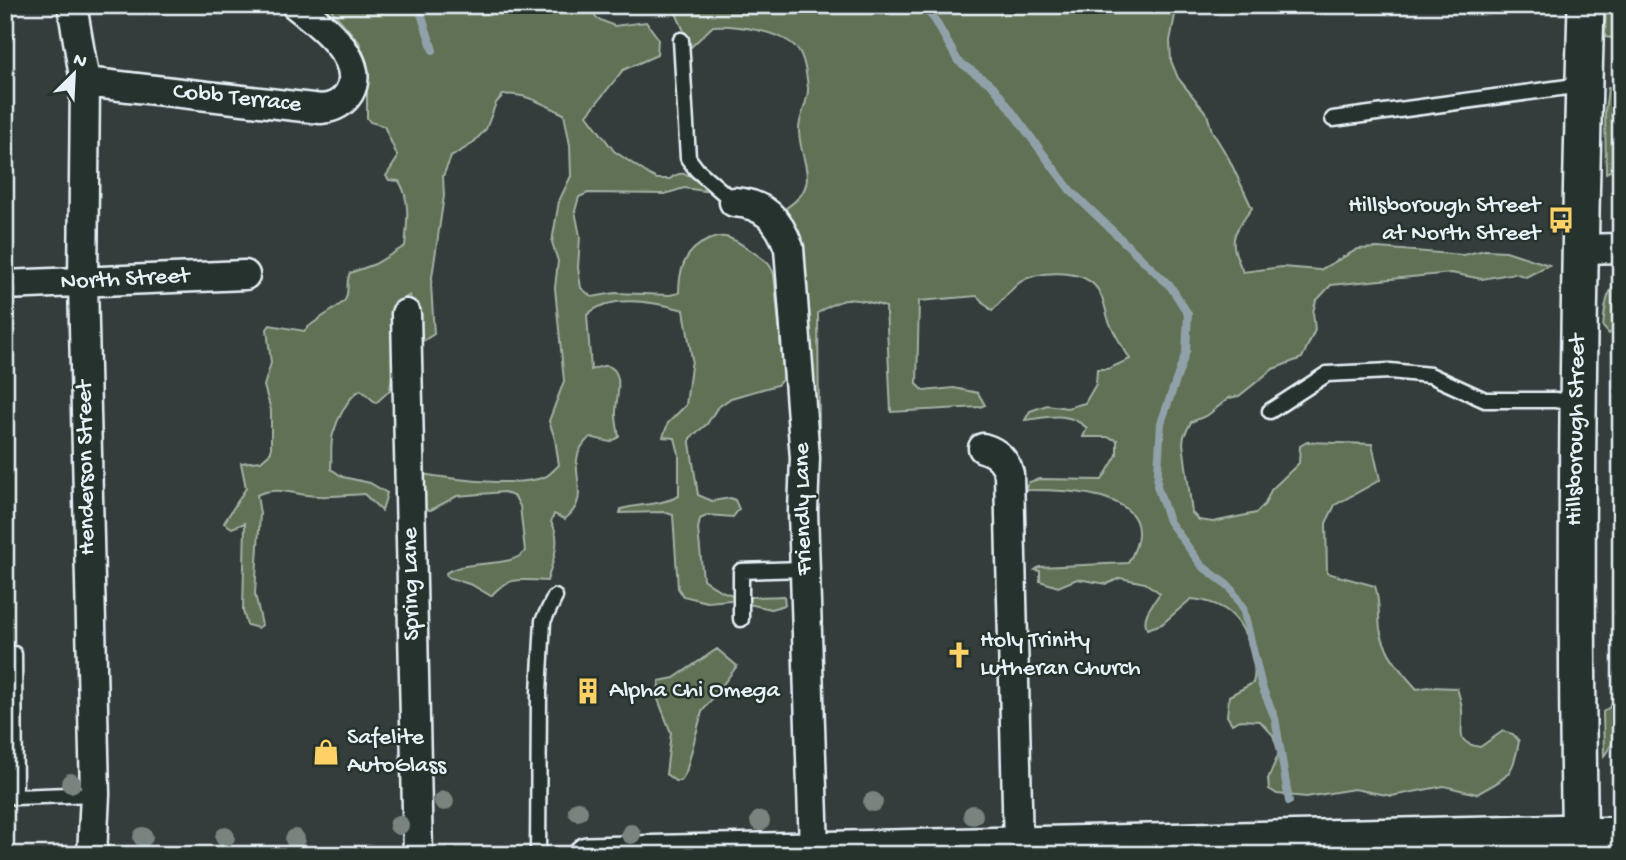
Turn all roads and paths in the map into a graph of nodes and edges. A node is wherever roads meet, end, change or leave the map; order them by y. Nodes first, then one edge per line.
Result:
1 (72, 5) edge
2 (296, 5) edge
3 (1586, 5) edge
4 (681, 40) dead end
5 (85, 82) junction
6 (1584, 85) junction
7 (1334, 119) dead end
8 (734, 202) joint
9 (1621, 248) edge
10 (1580, 249) junction
11 (245, 275) dead end
12 (83, 283) junction
13 (5, 285) edge
14 (407, 314) dead end
15 (1577, 403) junction
16 (1270, 411) dead end
17 (982, 448) dead end
18 (805, 569) junction
19 (555, 597) dead end
20 (741, 620) dead end
21 (5, 653) edge
22 (95, 794) junction
23 (1621, 832) edge
24 (1580, 843) edge
25 (1018, 846) junction
26 (814, 849) junction
27 (979, 851) edge
28 (92, 855) edge
29 (418, 855) edge
30 (538, 855) edge
31 (587, 855) edge

1 - 5 street
2 - 5 street, Cobb Terrace
3 - 6 street, Hillsborough Street
4 - 8 lane
5 - 12 street, Henderson Street
6 - 7 lane
6 - 10 street, Hillsborough Street
8 - 18 street, Friendly Lane
9 - 10 street
10 - 15 street, Hillsborough Street
11 - 12 street, North Street
12 - 13 street, North Street
12 - 22 street, Henderson Street
14 - 29 street, Spring Lane
15 - 16 lane
15 - 24 street, Hillsborough Street
17 - 25 street
18 - 20 lane
18 - 26 street, Friendly Lane
19 - 30 lane
21 - 22 lane
22 - 28 street, Henderson Street
23 - 24 street
24 - 25 street
25 - 27 street
26 - 27 street
26 - 31 street

